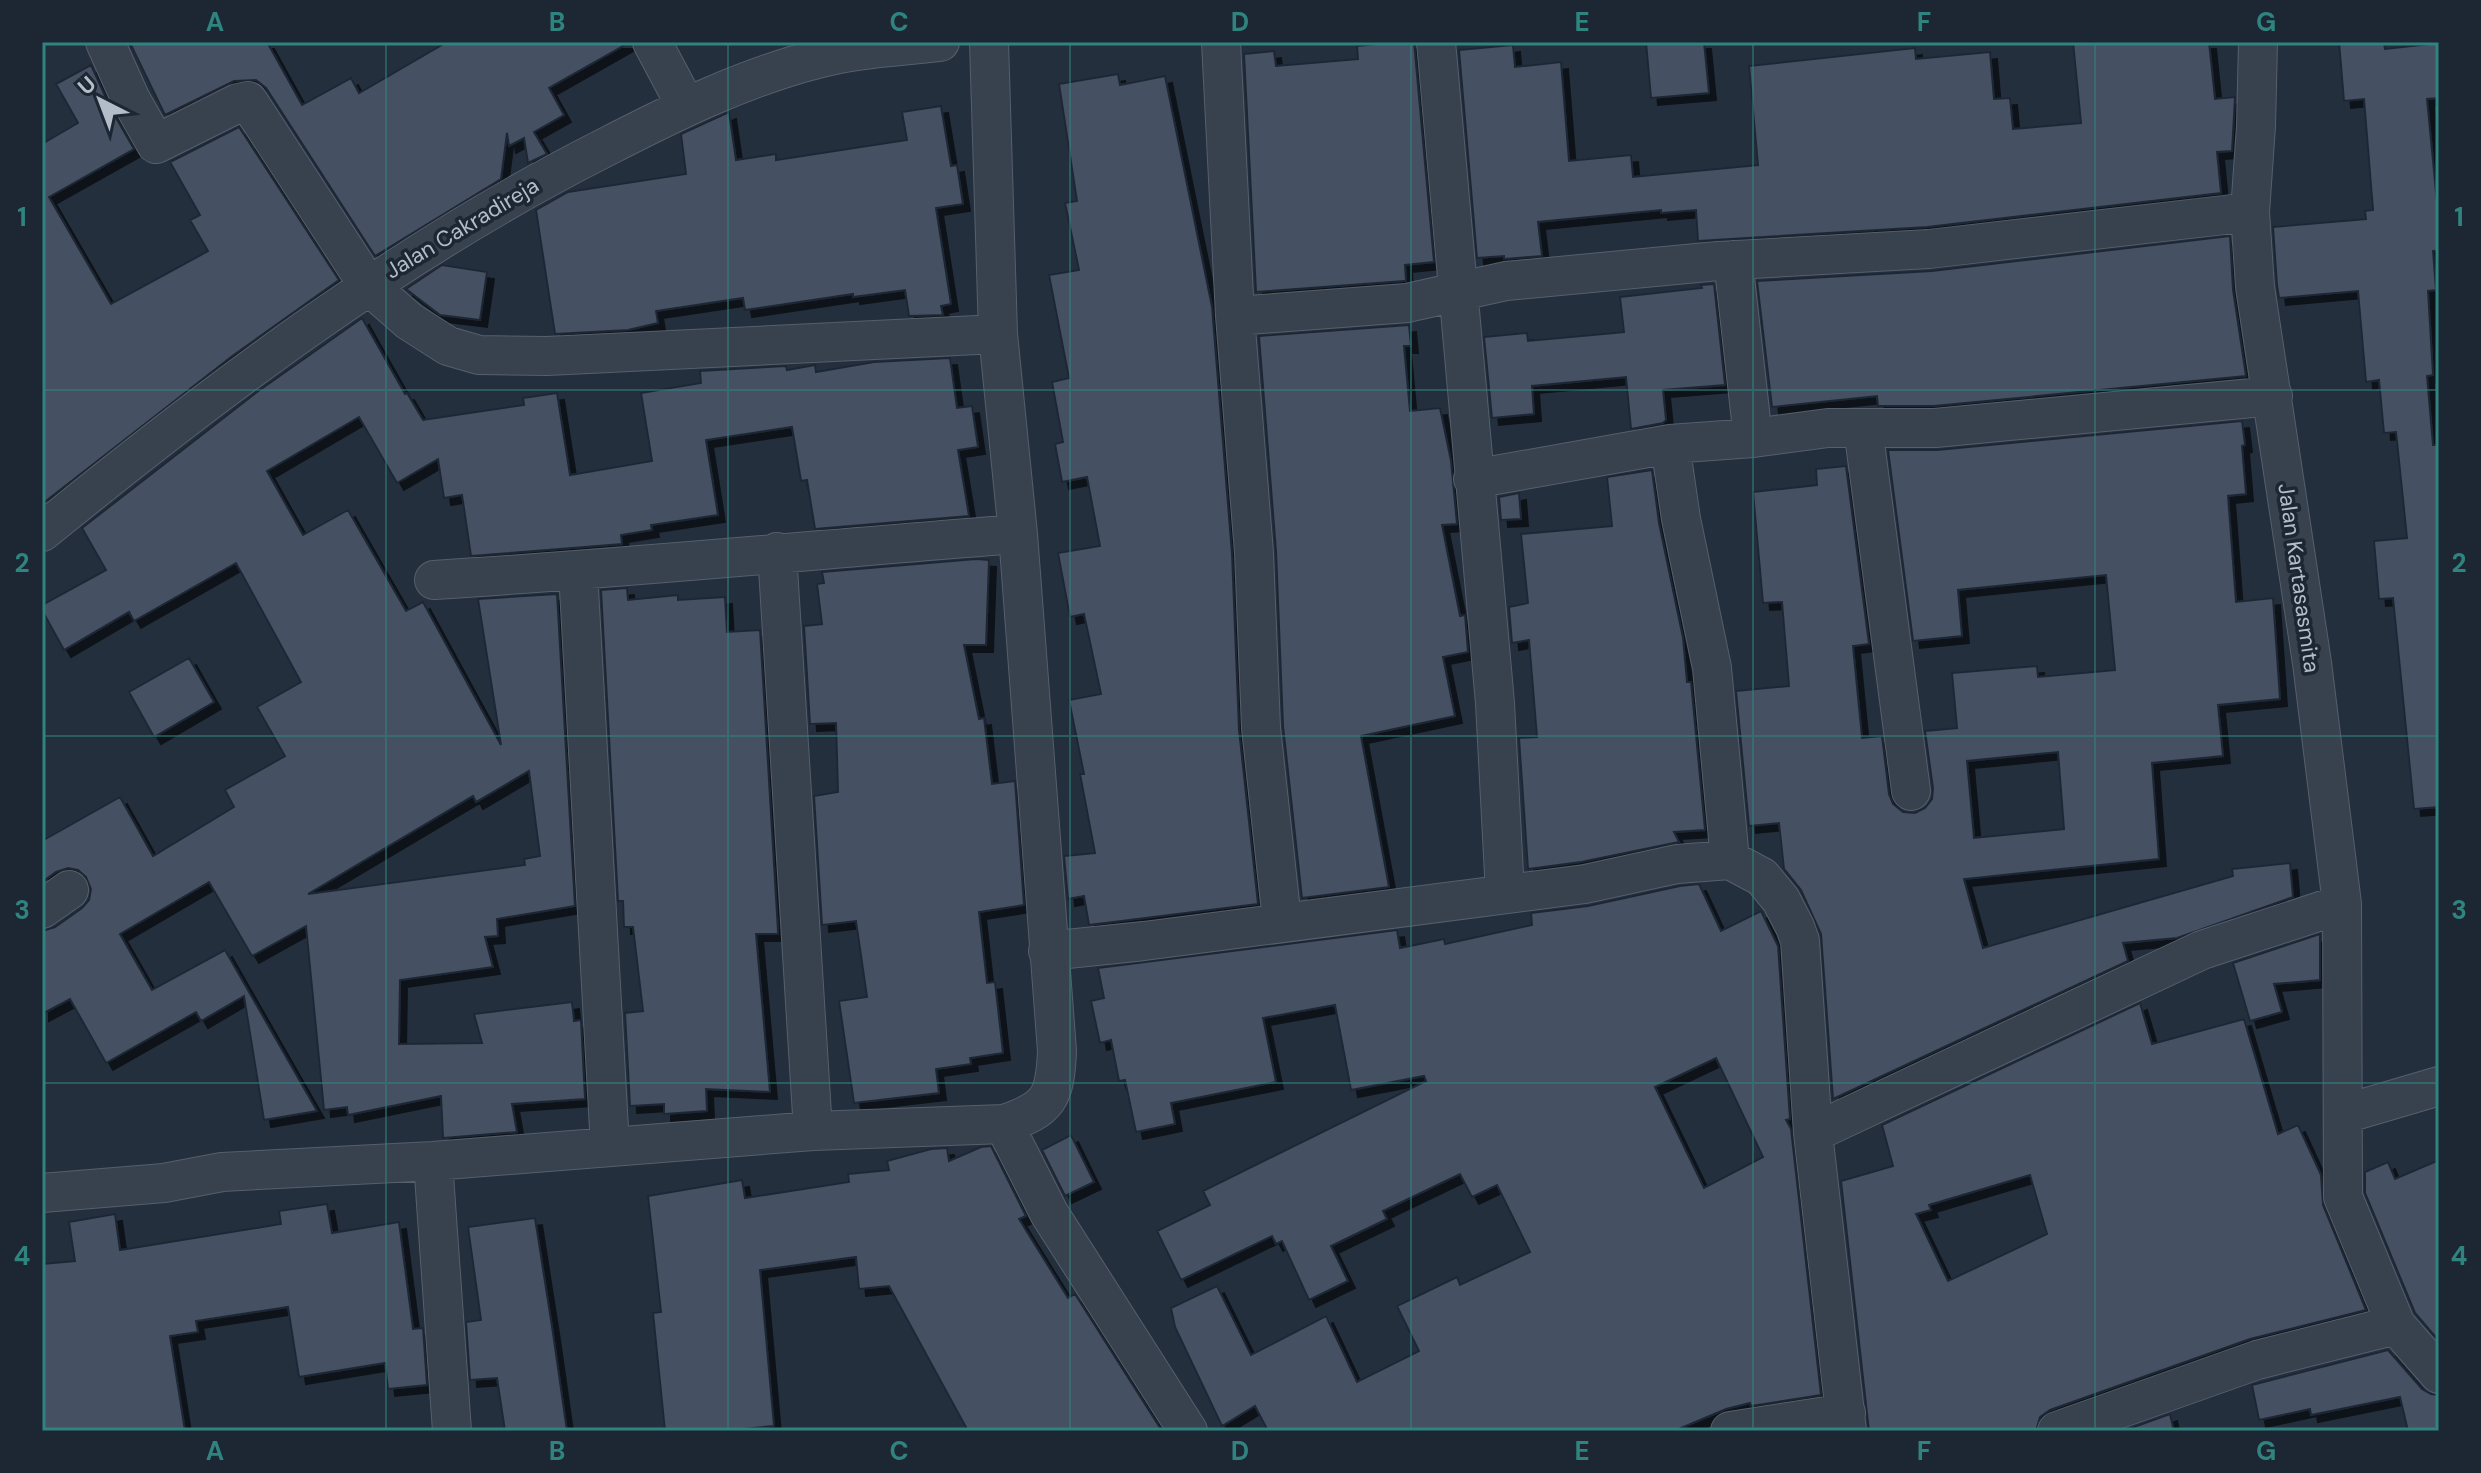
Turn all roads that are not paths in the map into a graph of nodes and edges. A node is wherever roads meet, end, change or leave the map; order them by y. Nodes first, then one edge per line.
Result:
1 (105, 42) edge
2 (652, 42) edge
3 (940, 42) edge
4 (989, 42) edge
5 (1221, 42) edge
6 (1436, 42) edge
7 (2258, 42) edge
8 (686, 106) junction
9 (2250, 212) junction
10 (1733, 260) junction
11 (368, 285) junction
12 (1459, 290) junction
13 (1235, 316) junction
14 (998, 334) junction
15 (2273, 396) junction
16 (1863, 428) junction
17 (1753, 438) junction
18 (1670, 444) junction
19 (1473, 479) junction
20 (42, 532) edge
21 (1018, 534) junction
22 (777, 552) junction
23 (578, 571) junction
24 (434, 580) dead end
25 (1911, 791) dead end
26 (1730, 860) junction
27 (1505, 894) junction
28 (2342, 904) junction
29 (1282, 921) junction
30 (1048, 951) junction
31 (2439, 1086) edge
32 (2344, 1114) junction
33 (1004, 1124) junction
34 (813, 1131) junction
35 (1813, 1133) junction
36 (610, 1147) junction
37 (433, 1161) junction
38 (42, 1193) edge
39 (2396, 1325) junction
40 (2439, 1374) edge
41 (1846, 1422) edge
42 (452, 1431) edge
43 (1188, 1431) edge
44 (1730, 1431) edge
45 (2057, 1431) edge

1 - 11 street
2 - 8 street
3 - 8 street, Jalan Cakradireja
4 - 14 street
5 - 13 street
6 - 12 street
7 - 9 street, Jalan Kartasasmita
8 - 11 street, Jalan Cakradireja
9 - 10 street
9 - 15 street, Jalan Kartasasmita
10 - 12 street
10 - 17 street
11 - 14 street
11 - 20 street, Jalan Cakradireja
12 - 13 street
12 - 19 street
13 - 29 street
14 - 21 street
15 - 16 street
15 - 28 street, Jalan Kartasasmita
16 - 17 street
16 - 25 street
17 - 18 street
18 - 19 street
18 - 26 street
19 - 27 street
21 - 22 street
21 - 30 street
22 - 23 street
22 - 34 street
23 - 24 street
23 - 36 street
26 - 27 street
26 - 35 street
27 - 29 street
28 - 32 street, Jalan Kartasasmita
28 - 35 street
29 - 30 street
30 - 33 street
31 - 32 street
32 - 39 street, Jalan Kartasasmita
33 - 34 street
33 - 43 street
34 - 36 street
35 - 41 street
36 - 37 street
37 - 38 street
37 - 42 street
39 - 40 street, Jalan Kartasasmita
39 - 45 street
41 - 44 street

